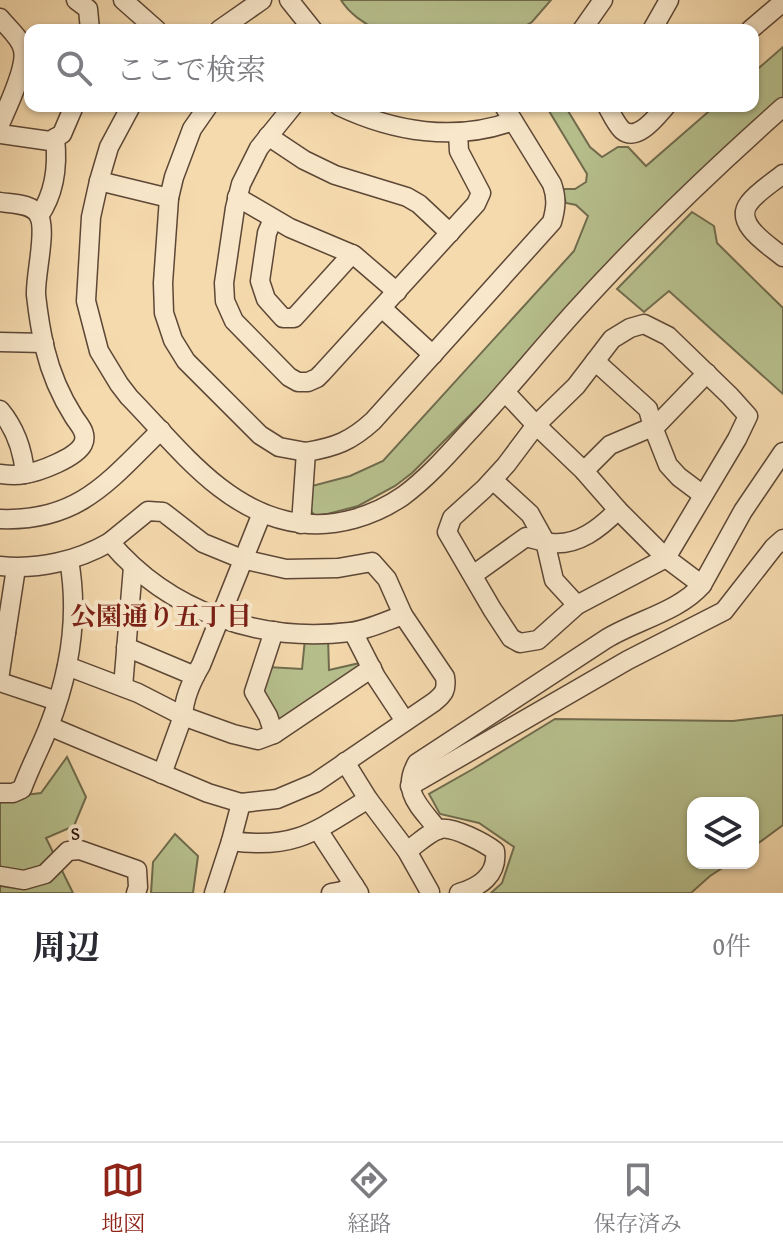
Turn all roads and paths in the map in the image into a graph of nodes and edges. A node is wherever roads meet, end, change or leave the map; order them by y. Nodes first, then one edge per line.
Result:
1 (123, 0) edge
2 (262, 0) edge
3 (289, 0) edge
4 (603, 0) edge
5 (669, 0) edge
6 (783, 2) edge
7 (88, 3) edge
8 (90, 24) edge
9 (150, 24) edge
10 (228, 24) edge
11 (304, 24) edge
12 (586, 24) edge
13 (655, 24) edge
14 (757, 24) edge
15 (4, 31) edge
16 (783, 107) edge
17 (71, 112) edge
18 (128, 112) edge
19 (204, 112) edge
20 (288, 112) edge
21 (353, 112) edge
22 (611, 112) edge
23 (660, 112) edge
24 (508, 114) edge
25 (0, 124) edge
26 (458, 133) junction
27 (0, 134) edge
28 (268, 136) junction
29 (55, 138) junction
30 (783, 174) edge
31 (99, 181) junction
32 (237, 197) junction
33 (169, 198) junction
34 (0, 202) edge
35 (39, 216) junction
36 (273, 219) junction
37 (450, 233) junction
38 (352, 254) junction
39 (783, 257) edge
40 (397, 292) junction
41 (382, 308) junction
42 (0, 342) edge
43 (44, 343) junction
44 (433, 355) junction
45 (595, 361) junction
46 (707, 373) junction
47 (506, 393) junction
48 (0, 410) edge
49 (536, 425) junction
50 (653, 427) junction
51 (161, 430) junction
52 (306, 452) junction
53 (783, 452) edge
54 (584, 471) junction
55 (0, 474) edge
56 (25, 474) junction
57 (493, 480) junction
58 (703, 495) junction
59 (618, 510) junction
60 (262, 513) junction
61 (0, 519) edge
62 (301, 524) junction
63 (783, 539) edge
64 (545, 541) junction
65 (110, 542) junction
66 (666, 558) junction
67 (242, 559) junction
68 (69, 560) junction
69 (8, 567) edge
70 (133, 567) junction
71 (473, 575) junction
72 (702, 585) junction
73 (577, 605) junction
74 (403, 615) junction
75 (220, 619) junction
76 (274, 631) junction
77 (353, 632) junction
78 (3, 633) edge
79 (126, 647) junction
80 (67, 666) junction
81 (372, 668) junction
82 (0, 673) edge
83 (195, 676) junction
84 (0, 682) edge
85 (123, 687) junction
86 (57, 701) junction
87 (183, 716) junction
88 (405, 721) junction
89 (49, 726) junction
90 (274, 734) junction
91 (345, 762) junction
92 (162, 774) junction
93 (410, 786) junction
94 (0, 793) edge
95 (368, 799) junction
96 (241, 803) junction
97 (318, 830) junction
98 (438, 830) junction
99 (231, 841) junction
100 (407, 851) junction
101 (0, 876) edge
102 (356, 889) edge
103 (136, 893) edge
104 (214, 893) edge
105 (331, 893) edge
106 (431, 893) edge
107 (459, 893) edge

1 - 9 street
2 - 10 street
3 - 11 street
4 - 12 street
5 - 13 street
6 - 14 street
7 - 8 street
15 - 25 street
16 - 47 street
17 - 29 street
18 - 31 street
19 - 33 street
20 - 28 street
21 - 26 street
22 - 23 street
24 - 26 street
24 - 44 street
26 - 37 street
27 - 29 street
28 - 32 street
28 - 37 street
29 - 35 street
30 - 39 street
31 - 33 street
31 - 51 street
32 - 36 street
32 - 41 street
33 - 52 street
34 - 35 street
35 - 43 street
36 - 38 street
36 - 38 street
37 - 40 street
38 - 40 street
40 - 41 street
41 - 44 street
42 - 43 street
43 - 56 street
44 - 52 street
45 - 46 street
45 - 49 street
45 - 50 street
46 - 50 street
46 - 58 street
47 - 49 street
47 - 62 street
48 - 56 street
49 - 54 street
49 - 57 street
50 - 54 street
50 - 58 street
51 - 60 street
51 - 61 street
52 - 62 street
53 - 72 street
54 - 59 street
55 - 56 street
57 - 64 street
57 - 71 street
58 - 66 street
59 - 64 street
59 - 66 street
60 - 62 street
60 - 67 street
63 - 93 street
64 - 71 street
64 - 73 street
65 - 67 street
65 - 68 street
65 - 70 street
66 - 72 street
66 - 73 street
67 - 74 street
67 - 75 street
68 - 69 street
68 - 80 street
69 - 78 street
70 - 75 street
70 - 79 street
71 - 73 street
72 - 93 street
74 - 77 street
74 - 88 street
75 - 76 street
75 - 83 street
76 - 77 street
76 - 90 street
77 - 81 street
78 - 82 street
79 - 83 street
79 - 85 street
80 - 85 street
80 - 86 street
81 - 88 street
81 - 90 street
83 - 87 street
84 - 86 street
85 - 87 street
86 - 89 street
87 - 90 street
87 - 92 street
88 - 91 street
89 - 92 street
89 - 94 street
91 - 95 street
91 - 96 street
92 - 96 street
93 - 98 street
95 - 97 street
95 - 100 street
96 - 99 street
97 - 99 street
97 - 102 street
98 - 100 street
98 - 107 street
99 - 104 street
100 - 106 street
101 - 103 street, s
102 - 105 street

